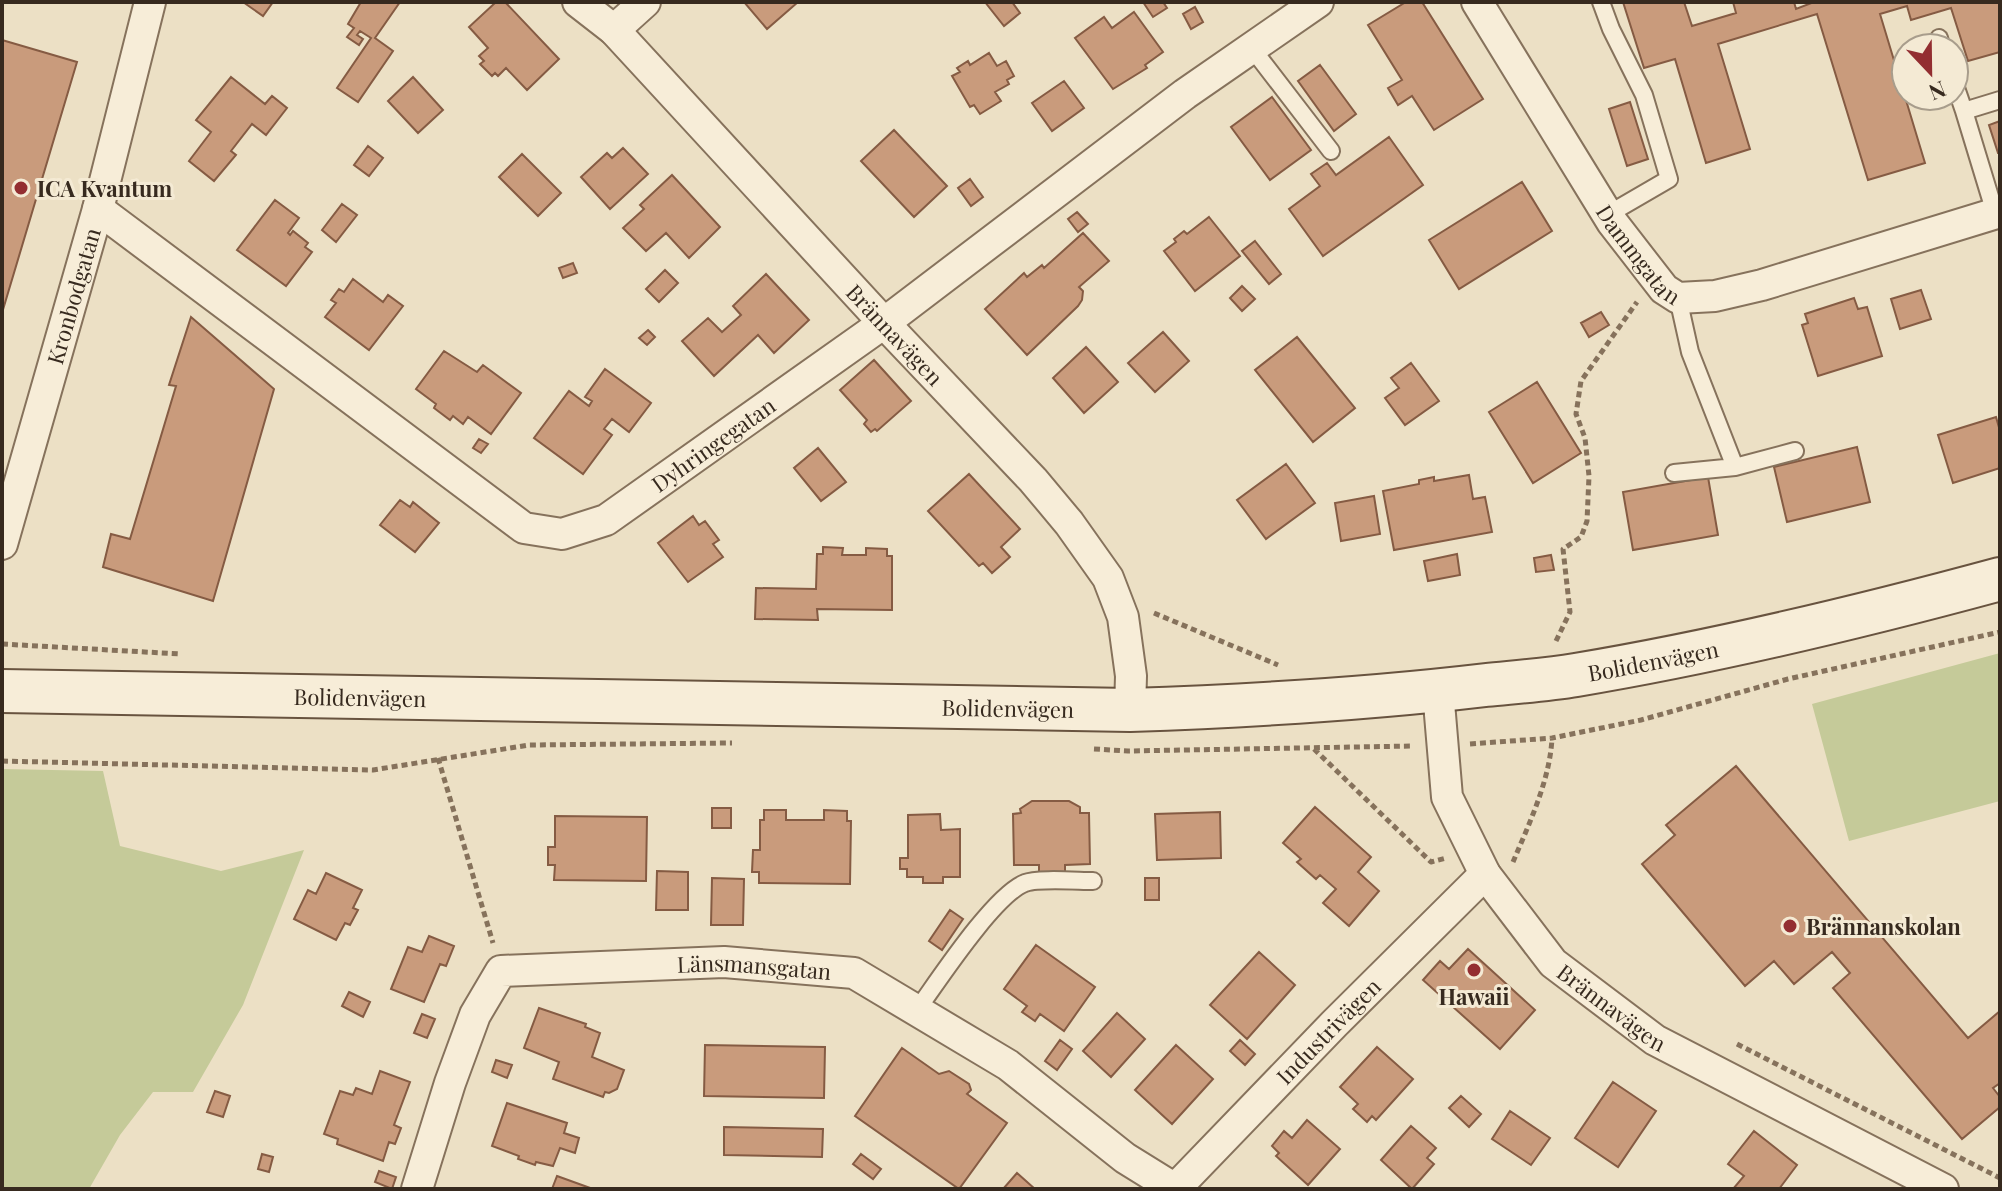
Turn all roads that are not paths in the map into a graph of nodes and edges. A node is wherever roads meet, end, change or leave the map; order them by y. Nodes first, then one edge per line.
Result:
1 (150, 2) edge
2 (578, 2) edge
3 (645, 2) edge
4 (1318, 2) edge
5 (1477, 2) edge
6 (1601, 2) edge
7 (614, 30) junction
8 (1251, 47) junction
9 (2000, 100) edge
10 (1970, 109) edge
11 (1964, 112) edge
12 (1331, 151) dead end
13 (98, 209) junction
14 (1998, 213) edge
15 (1607, 215) junction
16 (1678, 298) junction
17 (884, 323) junction
18 (1795, 451) dead end
19 (1735, 467) junction
20 (1674, 473) dead end
21 (2, 544) edge
22 (2000, 579) edge
23 (2, 691) edge
24 (1438, 691) junction
25 (1130, 710) junction
26 (1498, 872) junction
27 (1093, 881) dead end
28 (917, 1010) junction
29 (417, 1189) edge
30 (1175, 1189) edge
31 (1943, 1189) edge

1 - 13 street, Kronbodgatan
2 - 7 street, Brännavägen
3 - 7 street
4 - 8 street, Dyhringegatan
5 - 15 street, Dammgatan
6 - 15 lane
7 - 17 street, Brännavägen
8 - 12 lane
8 - 17 street, Dyhringegatan
9 - 10 lane
11 - 14 lane
13 - 17 street, Dyhringegatan
13 - 21 street, Kronbodgatan
14 - 16 street, Dammgatan
15 - 16 street, Dammgatan
16 - 19 lane
17 - 25 street, Brännavägen
18 - 19 lane
19 - 20 lane
22 - 24 main road, Bolidenvägen
23 - 25 main road, Bolidenvägen
24 - 25 main road, Bolidenvägen
24 - 26 street, Brännavägen
26 - 30 street, Industrivägen
26 - 31 street, Brännavägen
27 - 28 lane
28 - 29 street, Länsmansgatan
28 - 30 street, Länsmansgatan

